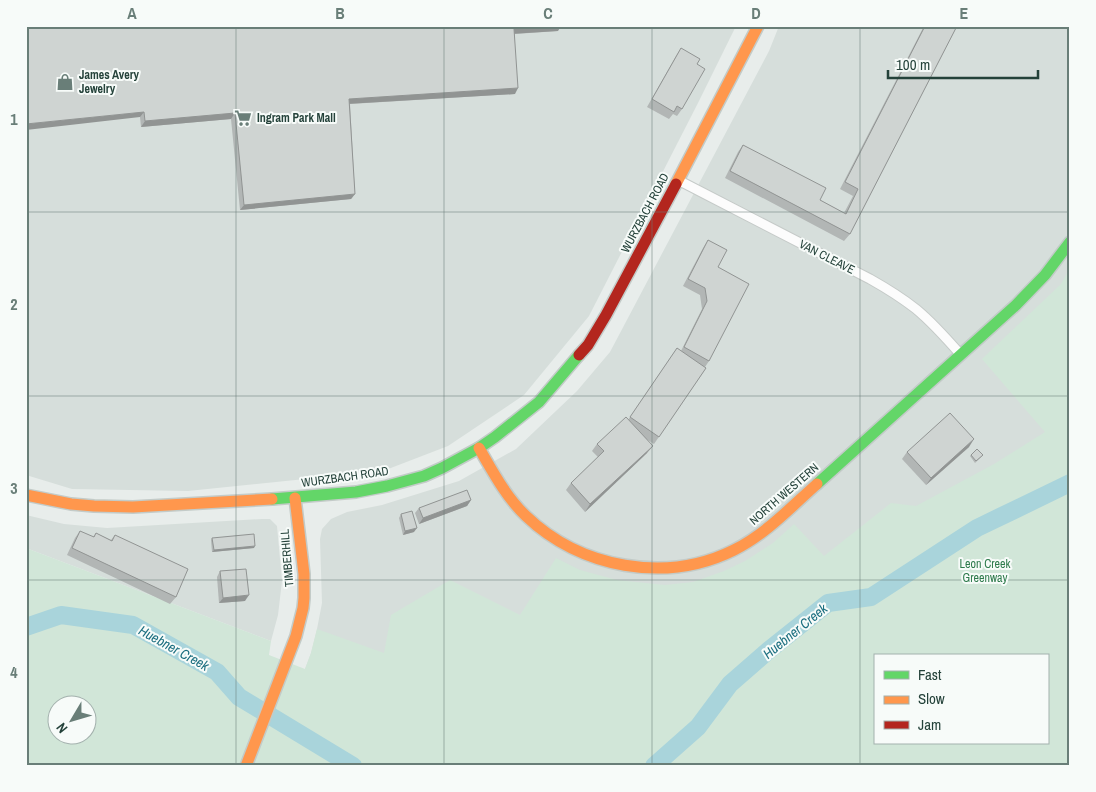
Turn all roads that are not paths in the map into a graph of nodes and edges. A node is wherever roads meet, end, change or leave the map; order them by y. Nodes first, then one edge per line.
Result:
1 (758, 26) edge
2 (678, 180) junction
3 (1070, 242) edge
4 (961, 355) junction
5 (478, 448) junction
6 (26, 495) edge
7 (295, 498) junction
8 (246, 766) edge

1 - 2 street, WURZBACH ROAD
2 - 4 street, VAN CLEAVE
2 - 5 street, WURZBACH ROAD
3 - 4 street, NORTH WESTERN
4 - 5 street, NORTH WESTERN
5 - 7 street, WURZBACH ROAD
6 - 7 street, WURZBACH ROAD
7 - 8 street, TIMBERHILL

